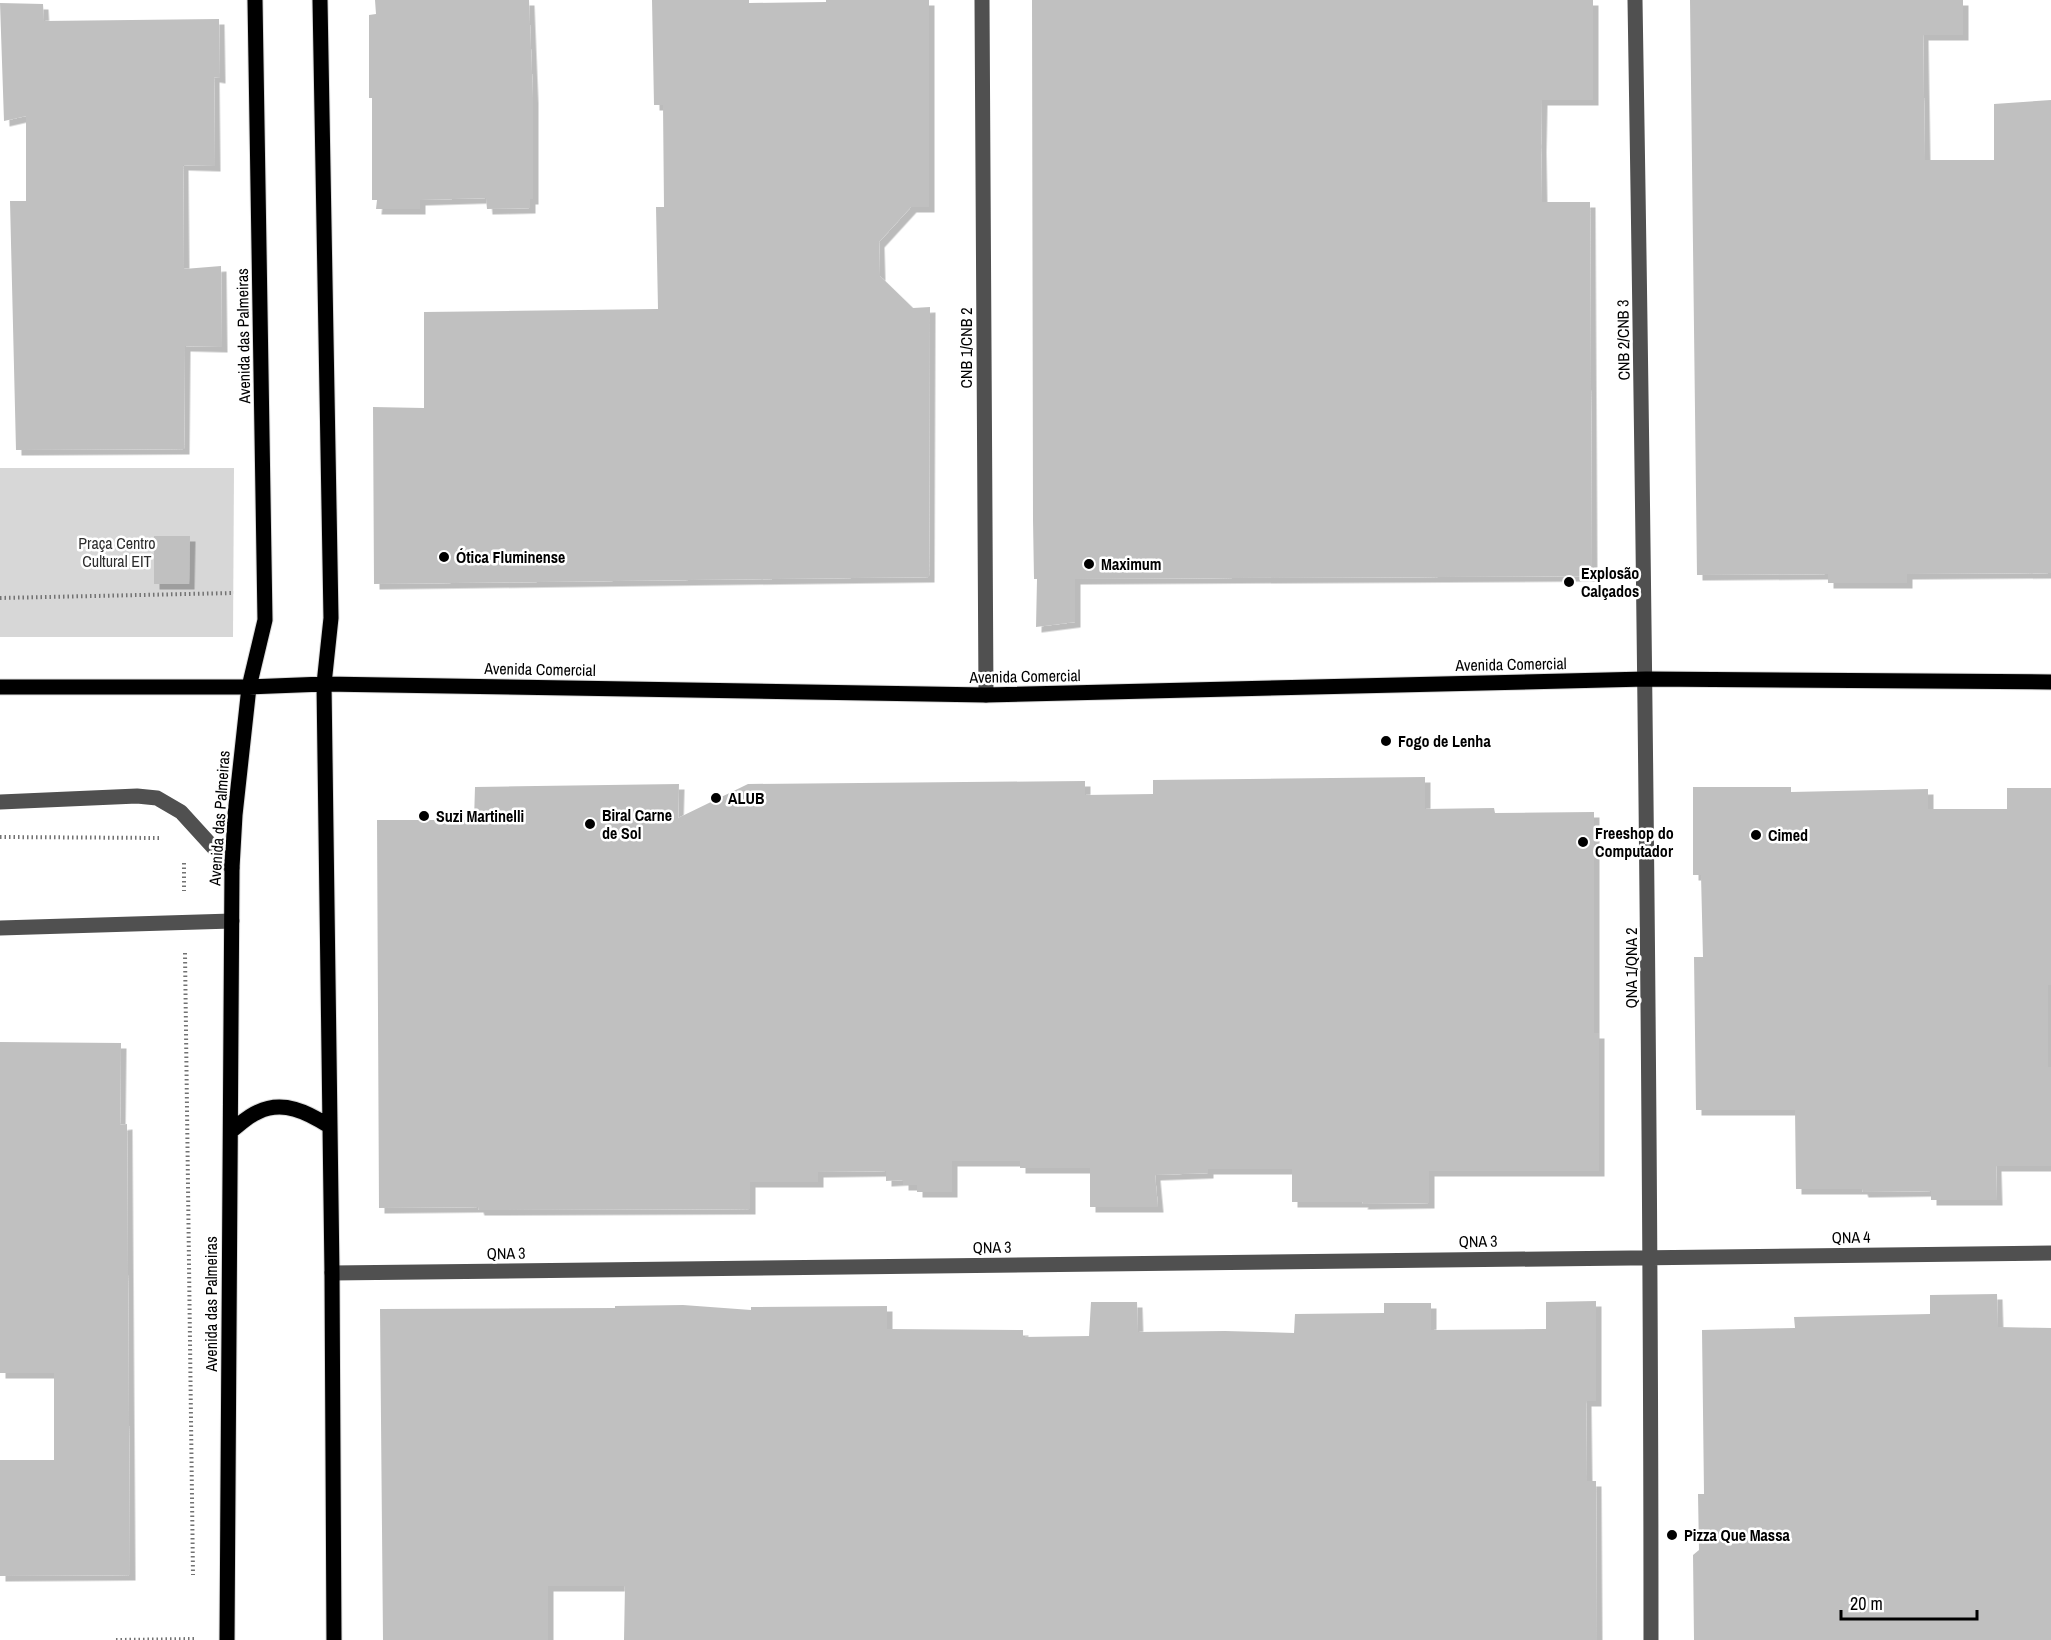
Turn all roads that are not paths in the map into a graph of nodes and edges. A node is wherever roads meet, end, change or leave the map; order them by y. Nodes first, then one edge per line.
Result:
1 (255, 0) edge
2 (320, 0) edge
3 (982, 0) edge
4 (1635, 0) edge
5 (1646, 679) junction
6 (2051, 682) edge
7 (324, 684) junction
8 (0, 687) edge
9 (249, 687) junction
10 (986, 695) junction
11 (0, 802) edge
12 (232, 868) junction
13 (232, 921) junction
14 (0, 928) edge
15 (329, 1126) junction
16 (231, 1131) junction
17 (2051, 1253) edge
18 (1651, 1257) junction
19 (332, 1273) junction
20 (227, 1640) edge
21 (334, 1640) edge
22 (1651, 1640) edge

1 - 9 main road, Avenida das Palmeiras
2 - 7 main road
3 - 10 street, CNB 1/CNB 2
4 - 5 street, CNB 2/CNB 3
5 - 6 main road, Avenida Comercial
5 - 10 main road, Avenida Comercial
5 - 18 street, QNA 1/QNA 2
7 - 9 main road, Avenida Comercial
7 - 10 main road, Avenida Comercial
7 - 15 main road
8 - 9 main road, Avenida Comercial
9 - 12 main road, Avenida das Palmeiras
11 - 12 street
12 - 13 main road, Avenida das Palmeiras
13 - 14 street
13 - 16 main road, Avenida das Palmeiras
15 - 16 main road
15 - 19 main road
16 - 20 main road, Avenida das Palmeiras
17 - 18 street, QNA 4
18 - 19 street, QNA 3
18 - 22 street, QNA 1/QNA 2
19 - 21 main road

